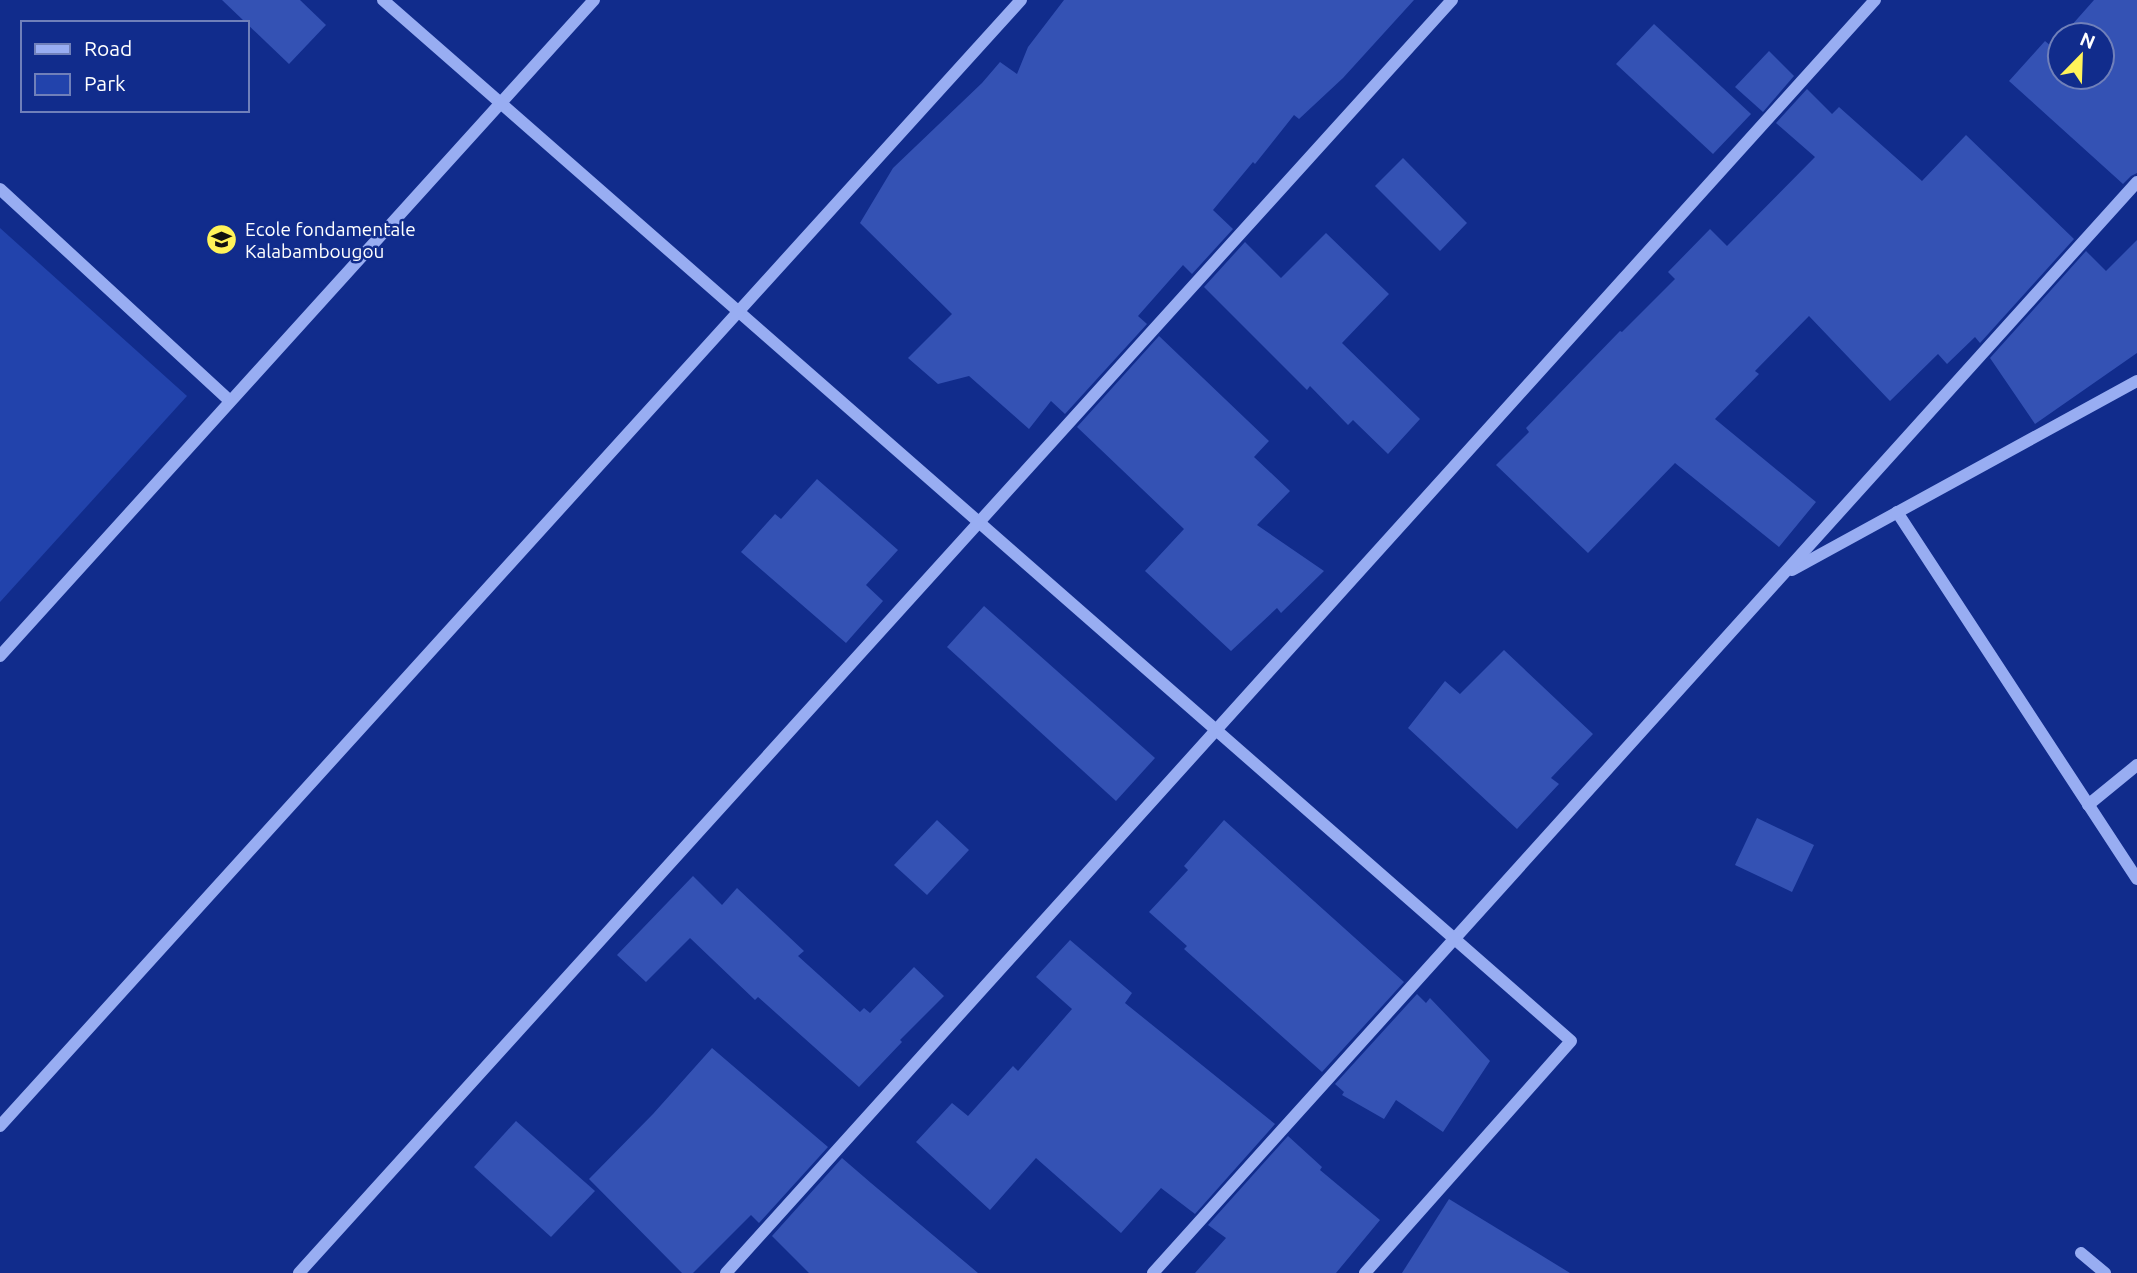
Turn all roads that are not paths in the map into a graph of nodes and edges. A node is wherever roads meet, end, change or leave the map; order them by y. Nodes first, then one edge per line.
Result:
1 (383, 0) edge
2 (594, 0) edge
3 (1021, 0) edge
4 (1452, 0) edge
5 (1875, 0) edge
6 (501, 103) junction
7 (2137, 182) edge
8 (0, 189) edge
9 (738, 312) junction
10 (2137, 381) edge
11 (230, 401) junction
12 (1897, 512) junction
13 (979, 522) junction
14 (1782, 575) junction
15 (0, 656) edge
16 (1216, 730) junction
17 (2137, 765) edge
18 (2088, 805) junction
19 (2137, 879) edge
20 (1454, 939) junction
21 (0, 1126) edge
22 (2081, 1253) dead end
23 (299, 1273) edge
24 (726, 1273) edge
25 (1153, 1273) edge
26 (1365, 1273) edge
27 (2105, 1273) edge

1 - 6 street
2 - 6 street
3 - 9 street
4 - 13 street
5 - 16 street
6 - 9 street
6 - 11 street
7 - 14 street
8 - 11 street
9 - 13 street
9 - 21 street
10 - 12 street
11 - 15 street
12 - 14 street
12 - 18 street
13 - 16 street
13 - 23 street
14 - 20 street
16 - 20 street
16 - 24 street
17 - 18 street
18 - 19 street
20 - 25 street
20 - 26 street
22 - 27 street

